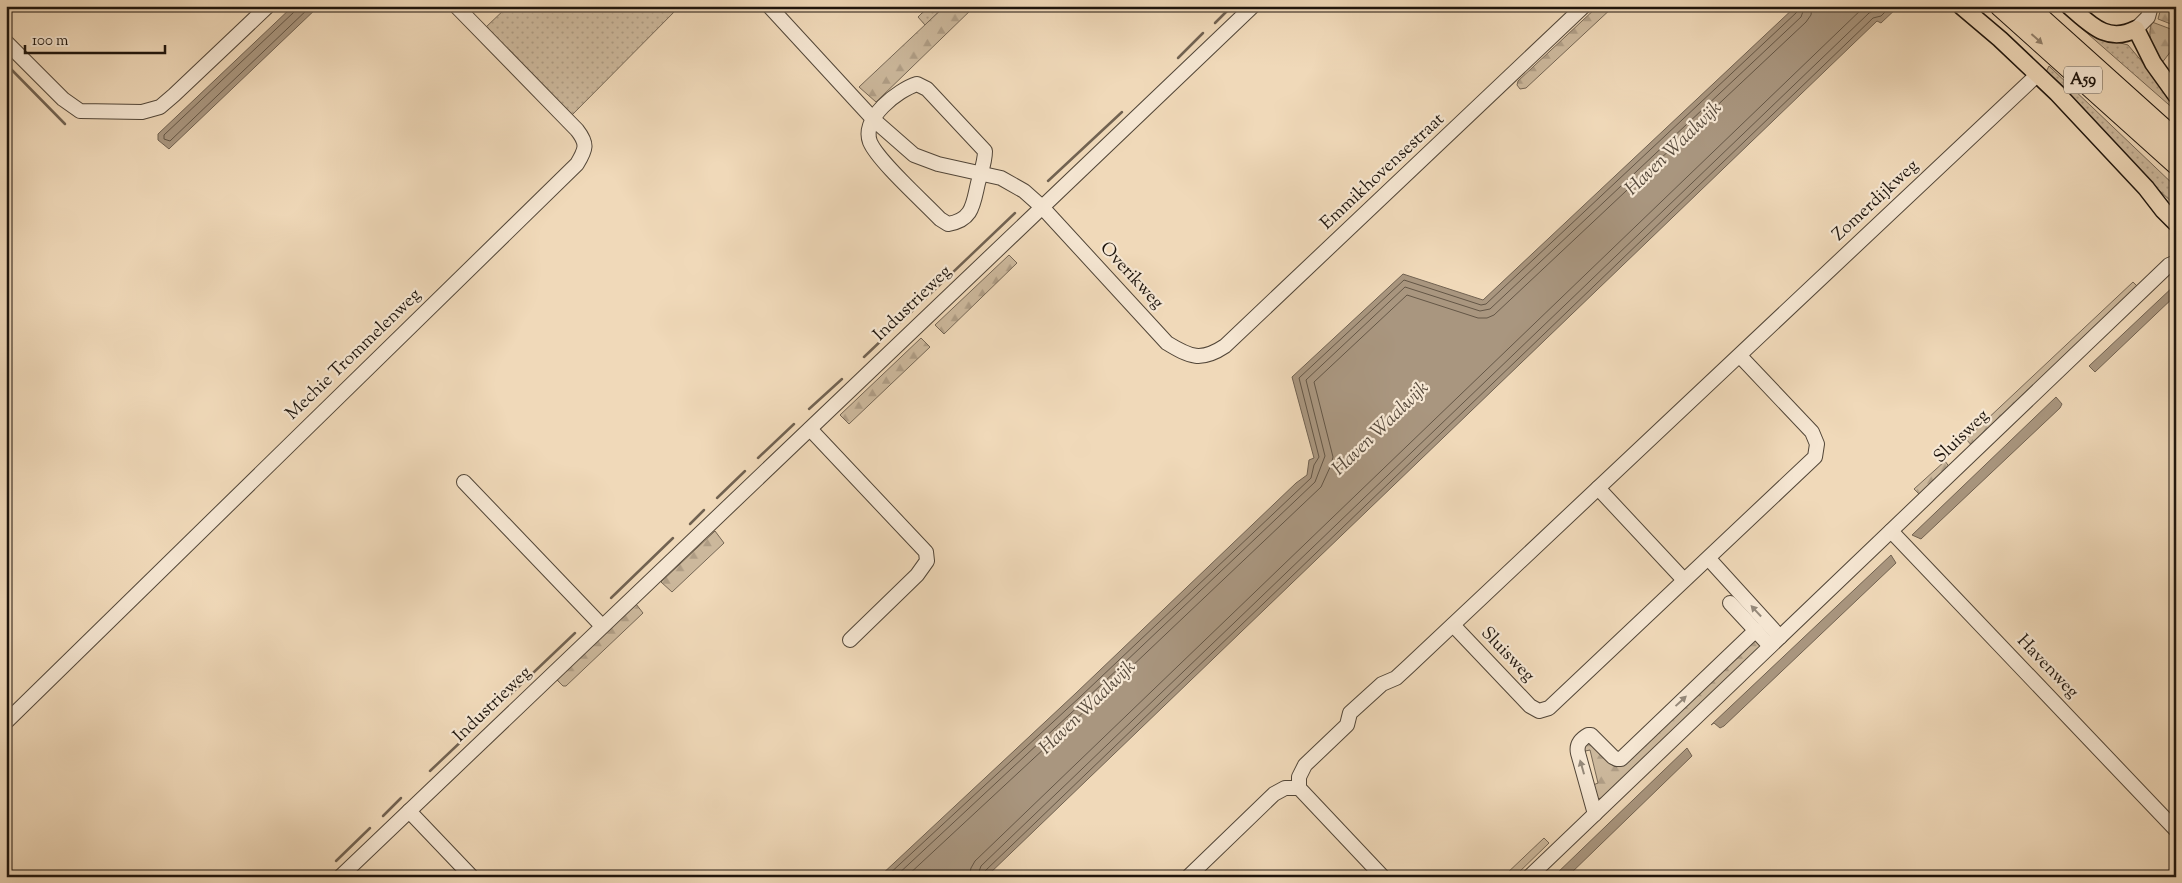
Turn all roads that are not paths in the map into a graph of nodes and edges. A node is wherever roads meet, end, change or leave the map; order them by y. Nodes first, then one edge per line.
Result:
1 (268, 6) edge
2 (456, 6) edge
3 (769, 6) edge
4 (1253, 6) edge
5 (1584, 6) edge
6 (1961, 6) edge
7 (2000, 6) edge
8 (2027, 6) edge
9 (2069, 6) edge
10 (2151, 6) edge
11 (2136, 29) junction
12 (6, 42) edge
13 (2038, 74) junction
14 (2123, 91) junction
15 (2176, 95) edge
16 (874, 120) junction
17 (2176, 129) edge
18 (2176, 140) edge
19 (2176, 164) edge
20 (981, 173) junction
21 (2146, 188) junction
22 (1042, 207) junction
23 (2176, 209) edge
24 (2176, 223) edge
25 (2176, 251) edge
26 (2173, 264) edge
27 (1740, 356) junction
28 (1201, 357) joint
29 (810, 429) junction
30 (464, 482) dead end
31 (1598, 488) junction
32 (1891, 531) junction
33 (1709, 559) junction
34 (1684, 580) junction
35 (1730, 603) dead end
36 (1453, 625) junction
37 (602, 626) junction
38 (1756, 630) junction
39 (850, 640) dead end
40 (1775, 641) junction
41 (6, 722) edge
42 (1299, 788) junction
43 (409, 811) junction
44 (1595, 814) junction
45 (2176, 830) edge
46 (340, 877) edge
47 (472, 877) edge
48 (1188, 877) edge
49 (1383, 877) edge
50 (1528, 877) edge

1 - 12 street
2 - 41 street, Mechie Trommelenweg
3 - 16 street
4 - 22 street, Industrieweg
5 - 28 street, Emmikhovensestraat
6 - 13 main road
7 -> 19 highway, A59
8 - 14 highway, A59
9 - 11 main road
10 - 11 street
11 - 15 main road
13 - 21 main road
13 - 27 street, Zomerdijkweg
14 - 17 highway, A59
14 - 18 highway, A59
16 - 20 street
16 - 20 street
16 - 20 street
20 - 22 street
21 - 23 main road
21 - 24 main road
22 - 28 street, Overikweg
22 - 29 street, Industrieweg
25 - 26 street, Sluisweg
26 - 32 street, Sluisweg
27 - 31 street, Sluisweg
27 - 33 street, Sluisweg
29 - 37 street, Industrieweg
29 - 39 street
30 - 37 street
31 - 34 street
31 - 36 street, Sluisweg
32 - 40 street, Sluisweg
32 - 45 street, Havenweg
33 - 34 street, Sluisweg
40 -> 33 street
34 - 36 street, Sluisweg
35 - 38 street
36 - 42 street
37 - 43 street, Industrieweg
38 - 40 street
44 -> 38 street
40 - 44 street, Sluisweg
42 - 48 street
42 - 49 street
43 - 46 street, Industrieweg
43 - 47 street
44 - 50 street, Sluisweg

